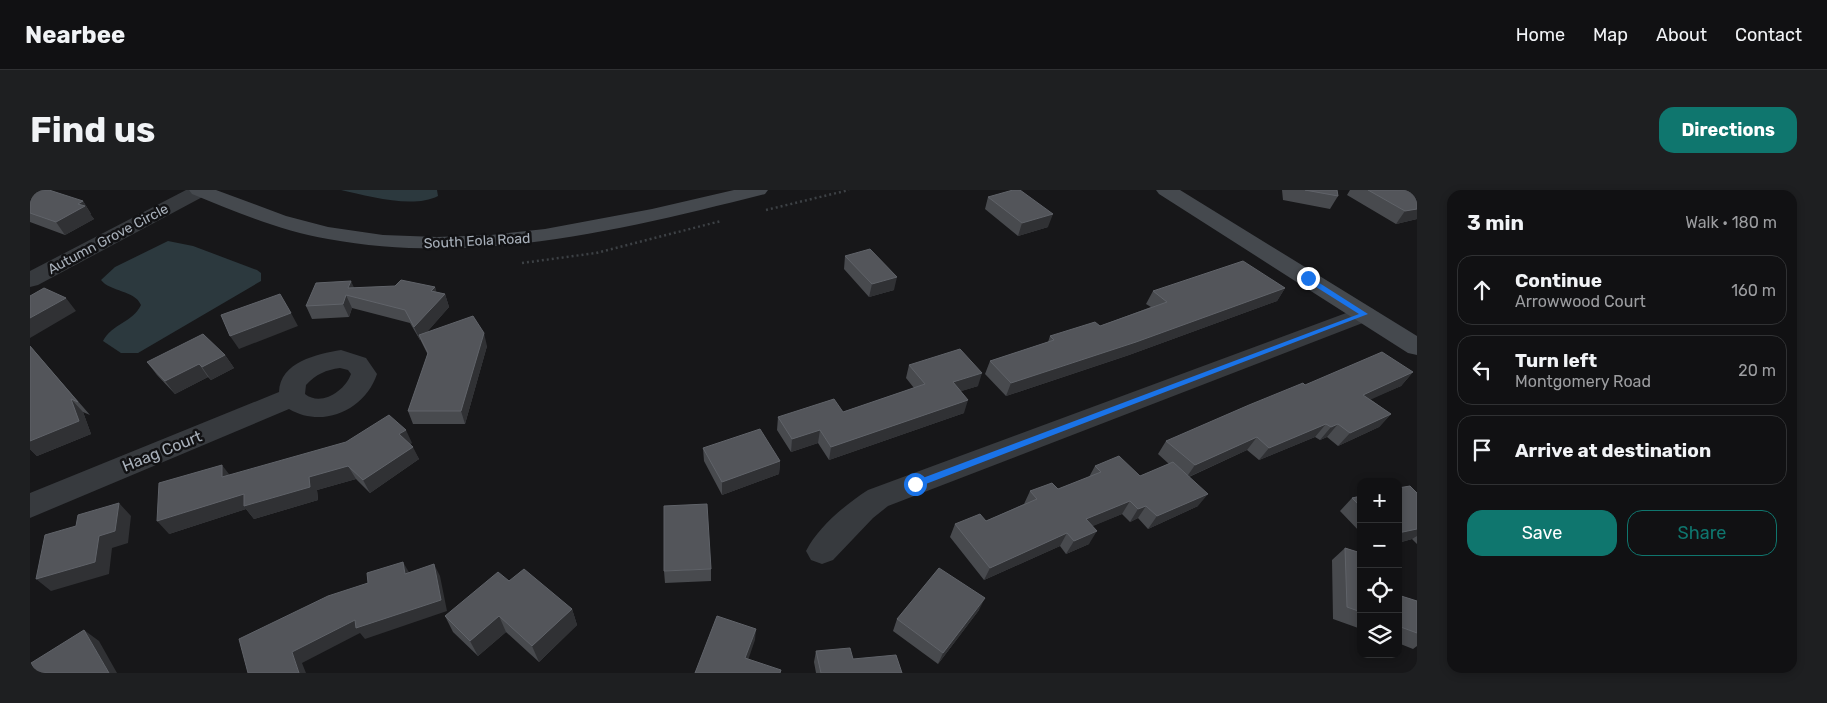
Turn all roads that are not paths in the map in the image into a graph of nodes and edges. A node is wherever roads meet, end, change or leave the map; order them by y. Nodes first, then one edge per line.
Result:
1 (200, 190) edge
2 (758, 190) edge
3 (1166, 190) edge
4 (34, 274) edge
5 (1365, 314) junction
6 (1417, 347) edge
7 (293, 397) dead end
8 (30, 506) edge
9 (822, 551) dead end

1 - 2 street, South Eola Road
1 - 4 street, Autumn Grove Circle
3 - 5 street
5 - 6 street
5 - 9 street
7 - 8 street, Haag Court

